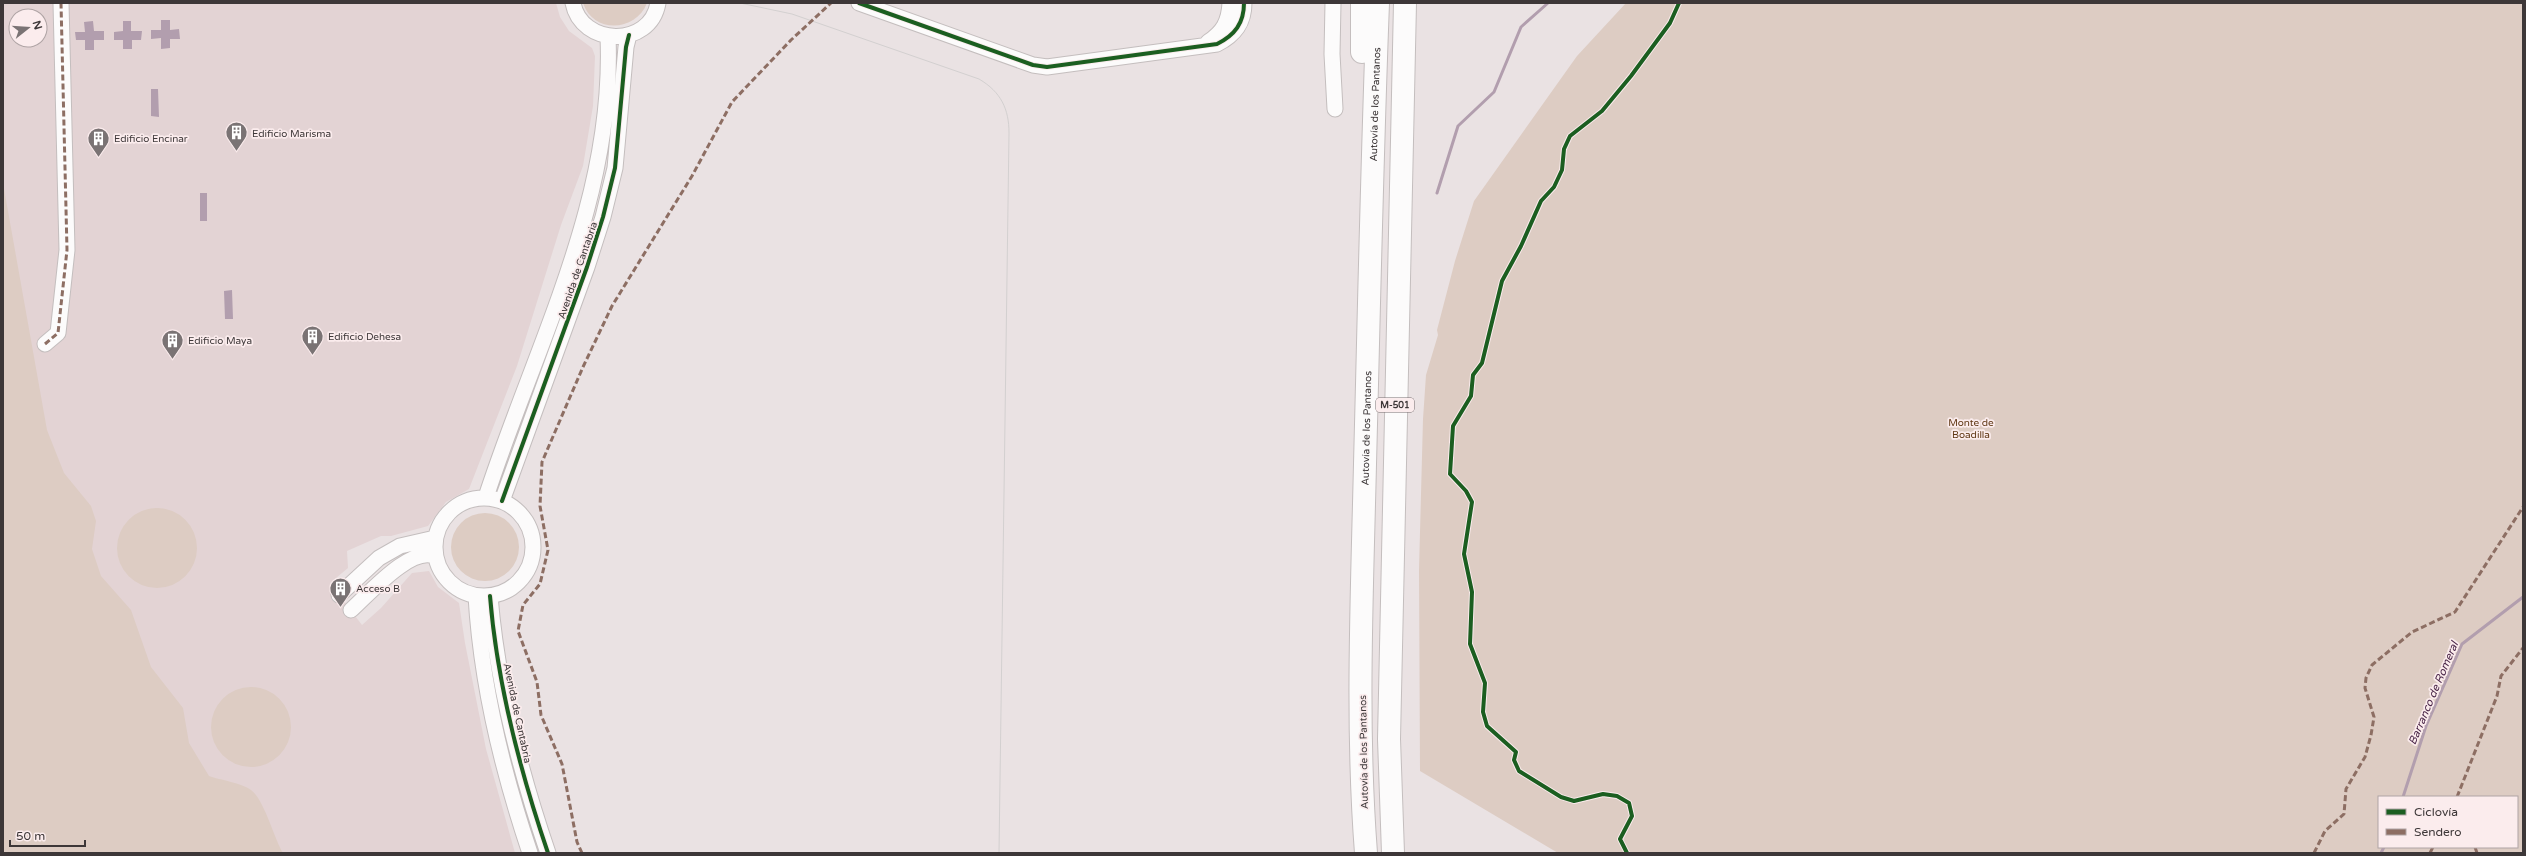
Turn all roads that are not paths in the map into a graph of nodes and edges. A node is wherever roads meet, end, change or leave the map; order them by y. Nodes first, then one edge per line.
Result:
1 (61, 3) edge
2 (573, 3) edge
3 (658, 3) edge
4 (859, 3) edge
5 (1230, 3) edge
6 (1244, 3) edge
7 (1333, 3) edge
8 (1362, 3) edge
9 (1378, 3) edge
10 (1405, 3) edge
11 (629, 35) junction
12 (608, 37) junction
13 (1204, 45) junction
14 (1335, 110) dead end
15 (1370, 191) junction
16 (44, 344) dead end
17 (486, 497) junction
18 (502, 501) junction
19 (436, 538) junction
20 (436, 558) junction
21 (339, 595) dead end
22 (483, 596) junction
23 (351, 610) dead end
24 (1391, 807) junction
25 (530, 853) edge
26 (548, 853) edge
27 (1366, 853) edge
28 (1392, 853) edge
29 (1400, 853) edge

1 - 16 street
2 - 12 street
3 - 11 street
4 - 13 street
5 - 13 street
6 - 13 street
7 - 14 street
8 - 15 highway
9 - 15 highway, Autovía de los Pantanos / M-501
10 - 24 highway, M-501
11 - 12 street
11 - 18 street, Avenida de Cantabria
12 - 17 street, Avenida de Cantabria
15 - 27 highway, Autovía de los Pantanos / M-501
17 - 18 street
17 - 19 street
18 - 22 street
19 - 20 street
19 - 21 street
20 - 22 street
20 - 23 street
22 - 25 street
22 - 26 street, Avenida de Cantabria
24 - 28 highway, M-501
24 - 29 highway

